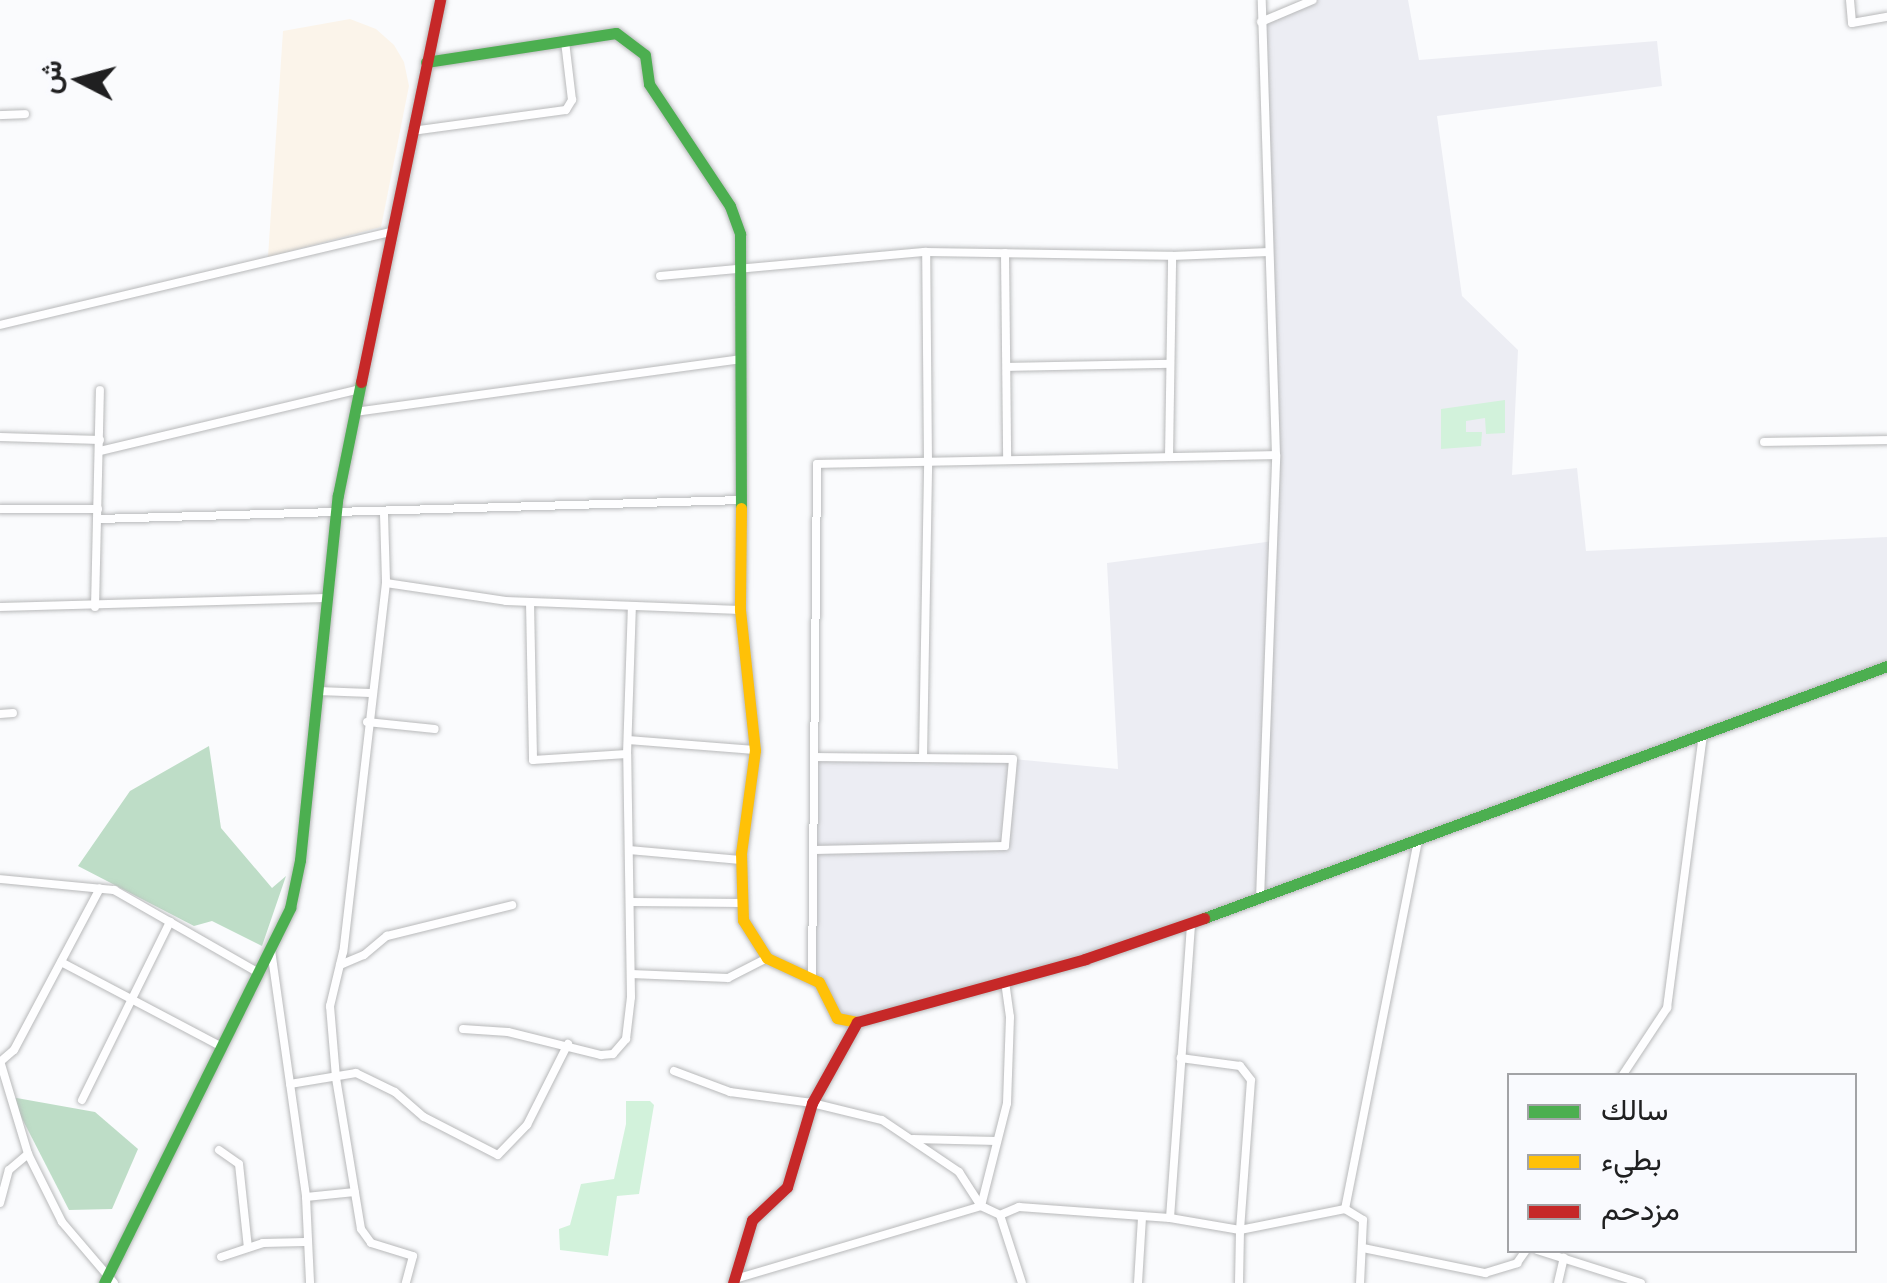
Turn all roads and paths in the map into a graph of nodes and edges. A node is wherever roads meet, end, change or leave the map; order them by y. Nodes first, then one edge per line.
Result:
1 (440, 0) edge
2 (1262, 0) edge
3 (1313, 0) edge
4 (1850, 0) edge
5 (1887, 17) edge
6 (1261, 22) junction
7 (565, 41) junction
8 (426, 62) junction
9 (25, 114) dead end
10 (0, 115) edge
11 (412, 130) junction
12 (392, 232) junction
13 (926, 252) junction
14 (1268, 252) junction
15 (1005, 253) junction
16 (1172, 256) junction
17 (743, 266) junction
18 (660, 276) dead end
19 (0, 326) edge
20 (741, 359) junction
21 (1168, 364) junction
22 (1007, 367) junction
23 (360, 389) junction
24 (100, 390) dead end
25 (355, 412) junction
26 (0, 437) edge
27 (100, 440) junction
28 (1887, 440) edge
29 (1764, 442) dead end
30 (100, 452) junction
31 (1276, 455) junction
32 (1169, 457) junction
33 (1007, 460) junction
34 (928, 462) junction
35 (740, 500) junction
36 (0, 510) edge
37 (336, 513) junction
38 (98, 514) junction
39 (384, 514) junction
40 (386, 582) junction
41 (326, 598) junction
42 (530, 602) junction
43 (0, 606) edge
44 (632, 606) junction
45 (96, 607) junction
46 (740, 610) junction
47 (1887, 666) edge
48 (318, 691) junction
49 (370, 693) junction
50 (13, 713) dead end
51 (0, 714) edge
52 (367, 722) junction
53 (435, 729) dead end
54 (1703, 734) junction
55 (628, 740) junction
56 (756, 750) junction
57 (627, 754) junction
58 (814, 757) junction
59 (923, 758) junction
60 (1417, 844) junction
61 (630, 850) junction
62 (814, 850) junction
63 (742, 860) junction
64 (0, 879) edge
65 (100, 888) junction
66 (1260, 899) junction
67 (630, 902) junction
68 (743, 903) junction
69 (512, 904) dead end
70 (170, 922) junction
71 (1191, 923) junction
72 (271, 950) junction
73 (767, 958) junction
74 (61, 962) junction
75 (340, 965) junction
76 (258, 973) junction
77 (630, 974) junction
78 (812, 979) junction
79 (1006, 982) junction
80 (132, 1000) junction
81 (857, 1022) junction
82 (463, 1028) dead end
83 (568, 1044) junction
84 (220, 1046) junction
85 (1182, 1058) junction
86 (0, 1061) edge
87 (674, 1071) dead end
88 (1624, 1073) edge
89 (336, 1078) junction
90 (290, 1084) junction
91 (0, 1094) edge
92 (11, 1097) junction
93 (82, 1100) dead end
94 (812, 1103) junction
95 (913, 1139) junction
96 (997, 1141) junction
97 (219, 1150) dead end
98 (28, 1154) junction
99 (355, 1192) junction
100 (306, 1197) junction
101 (0, 1202) edge
102 (980, 1206) junction
103 (1345, 1209) junction
104 (1000, 1215) junction
105 (1142, 1217) junction
106 (1170, 1218) junction
107 (1240, 1230) junction
108 (305, 1242) junction
109 (248, 1248) junction
110 (1363, 1248) junction
111 (1524, 1253) edge
112 (1547, 1253) edge
113 (221, 1257) dead end
114 (1564, 1258) junction
115 (109, 1279) edge
116 (734, 1281) edge
117 (310, 1283) edge
118 (406, 1283) edge
119 (1022, 1283) edge
120 (1138, 1283) edge
121 (1239, 1283) edge
122 (1360, 1283) edge
123 (1558, 1283) edge
124 (1641, 1283) edge

1 - 8 street
2 - 6 street
3 - 6 street
4 - 5 street
6 - 14 street
7 - 8 street
7 - 11 street
7 - 17 street
8 - 11 street
9 - 10 street
11 - 12 street
12 - 19 street
12 - 23 street
13 - 15 street
13 - 17 street
13 - 34 street
14 - 16 street
14 - 31 street
15 - 16 street
15 - 22 street
16 - 21 street
17 - 18 street
17 - 20 street
20 - 25 street
20 - 35 street
21 - 22 street
21 - 32 street
22 - 33 street
23 - 25 street
23 - 30 street
24 - 27 street
25 - 37 street
26 - 27 street
27 - 30 street
28 - 29 street
30 - 38 street
31 - 32 street
31 - 66 street
32 - 33 street
33 - 34 street
34 - 58 street
34 - 59 street
35 - 39 street
35 - 46 street
36 - 38 street
37 - 38 street
37 - 39 street
37 - 41 street
38 - 45 street
39 - 40 street
40 - 42 street
40 - 49 street
41 - 45 street
41 - 48 street
42 - 44 street
42 - 57 street
43 - 45 street
44 - 46 street
44 - 55 street
46 - 56 street
47 - 54 street
48 - 49 street
48 - 72 street
49 - 52 street
50 - 51 street
52 - 53 street
52 - 75 street
54 - 60 street
54 - 88 street
55 - 56 street
55 - 57 street
56 - 63 street
57 - 61 street
58 - 59 street
58 - 62 street
59 - 62 street
60 - 66 street
60 - 103 street
61 - 63 street
61 - 67 street
62 - 78 street
63 - 68 street
64 - 65 street
65 - 70 street
65 - 74 street
66 - 71 street
67 - 68 street
67 - 77 street
68 - 73 street
69 - 75 street
70 - 76 street
70 - 80 street
71 - 79 street
71 - 85 street
72 - 76 street
72 - 90 street
73 - 77 street
73 - 78 street
74 - 80 street
74 - 86 street
75 - 89 street
76 - 84 street
77 - 83 street
78 - 81 street
79 - 81 street
79 - 96 street
80 - 84 street
80 - 93 street
81 - 94 street
82 - 83 street
83 - 89 street
84 - 115 street
85 - 106 street
85 - 107 street
86 - 92 street
87 - 94 street
89 - 90 street
89 - 99 street
90 - 100 street
91 - 92 street
92 - 98 street
94 - 95 street
94 - 116 street
95 - 96 street
95 - 102 street
96 - 102 street
97 - 109 street
98 - 101 street
98 - 115 street
99 - 100 street
99 - 118 street
100 - 108 street
102 - 104 street
102 - 116 street
103 - 107 street
103 - 110 street
104 - 105 street
104 - 119 street
105 - 106 street
105 - 120 street
106 - 107 street
107 - 121 street
108 - 109 street
108 - 117 street
109 - 113 street
110 - 111 street
110 - 122 street
112 - 114 street
114 - 123 street
114 - 124 street

